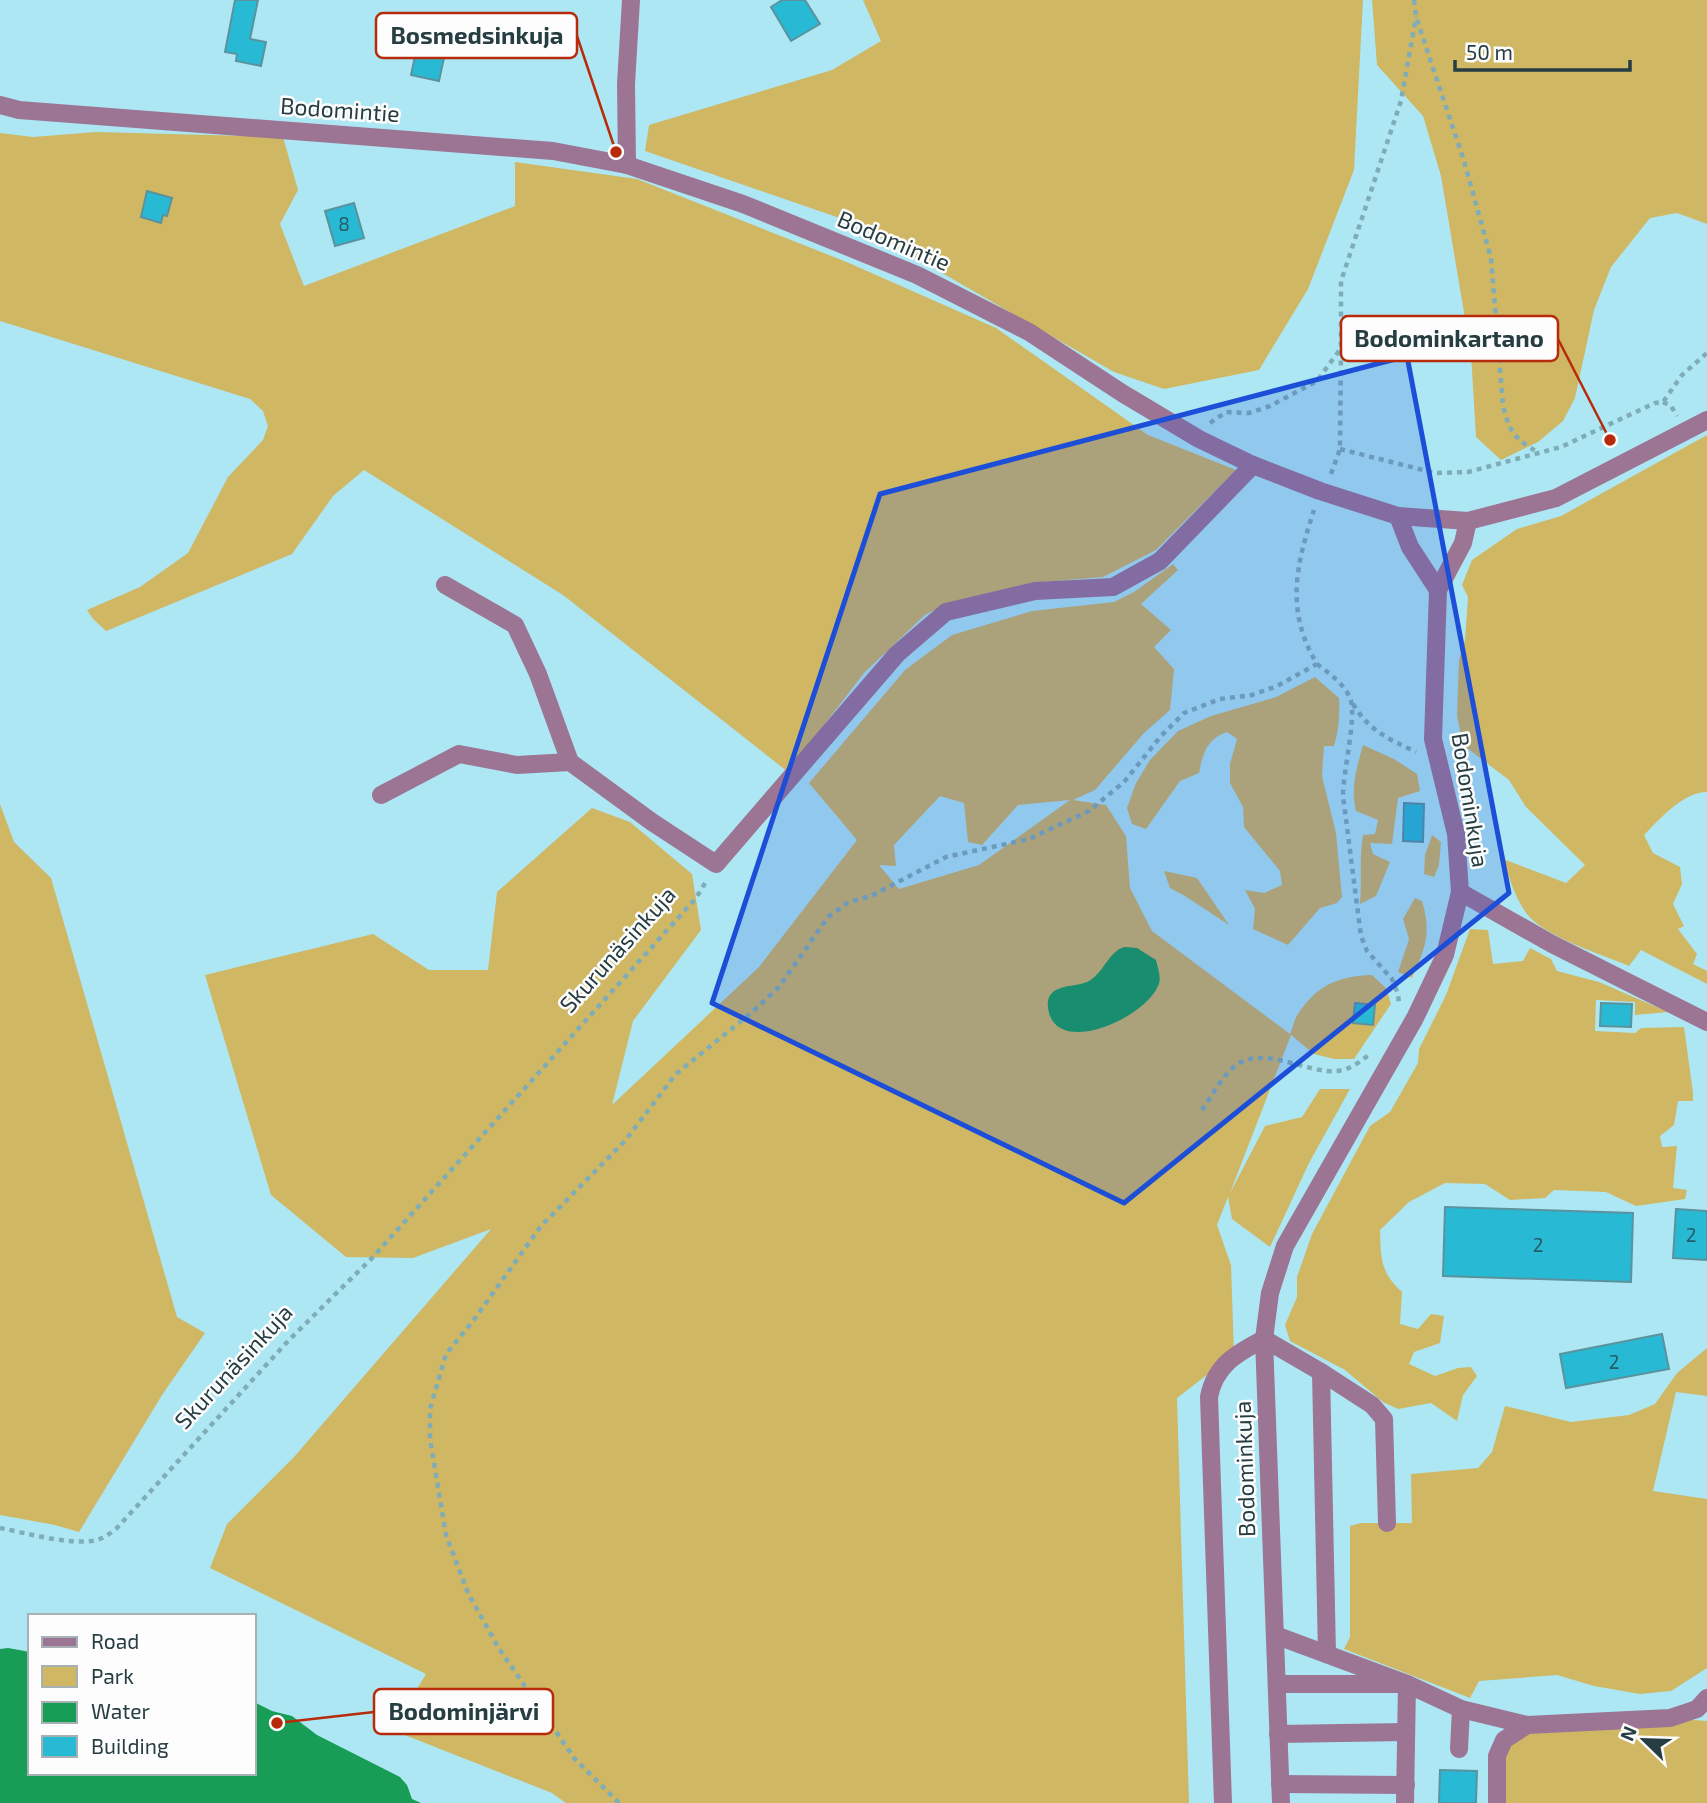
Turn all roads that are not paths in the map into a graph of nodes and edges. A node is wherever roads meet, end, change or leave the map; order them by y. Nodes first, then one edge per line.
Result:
1 (631, 0) edge
2 (0, 105) edge
3 (627, 165) junction
4 (1707, 420) edge
5 (1253, 465) junction
6 (1398, 516) junction
7 (1468, 521) junction
8 (445, 585) dead end
9 (1438, 590) junction
10 (570, 762) junction
11 (381, 795) dead end
12 (1460, 892) junction
13 (1707, 1022) edge
14 (1264, 1339) junction
15 (1321, 1371) junction
16 (1387, 1523) dead end
17 (1275, 1635) junction
18 (1327, 1654) junction
19 (1276, 1684) junction
20 (1407, 1684) junction
21 (1707, 1698) edge
22 (1461, 1709) junction
23 (1527, 1724) junction
24 (1406, 1732) junction
25 (1278, 1734) junction
26 (1459, 1749) dead end
27 (1280, 1784) junction
28 (1405, 1794) edge
29 (1223, 1803) edge
30 (1280, 1803) edge
31 (1497, 1803) edge

1 - 3 street
2 - 3 street, Bodomintie
3 - 5 street, Bodomintie
4 - 7 street, Bodomintie
5 - 6 street, Bodomintie
5 - 10 street
6 - 7 street, Bodomintie
6 - 9 street
7 - 9 street, Bodominkuja
8 - 10 street
9 - 12 street, Bodominkuja
10 - 11 street
12 - 13 street, Bodominkuja
12 - 14 street, Bodominkuja
14 - 15 street
14 - 17 street, Bodominkuja
14 - 29 street
15 - 16 street
15 - 18 street
17 - 18 street
17 - 19 street, Bodominkuja
18 - 20 street
19 - 20 street
19 - 25 street, Bodominkuja
20 - 22 street
20 - 24 street
21 - 23 street
22 - 23 street
22 - 26 street
23 - 31 street
24 - 25 street
24 - 28 street
25 - 27 street, Bodominkuja
27 - 28 street
27 - 30 street, Bodominkuja

